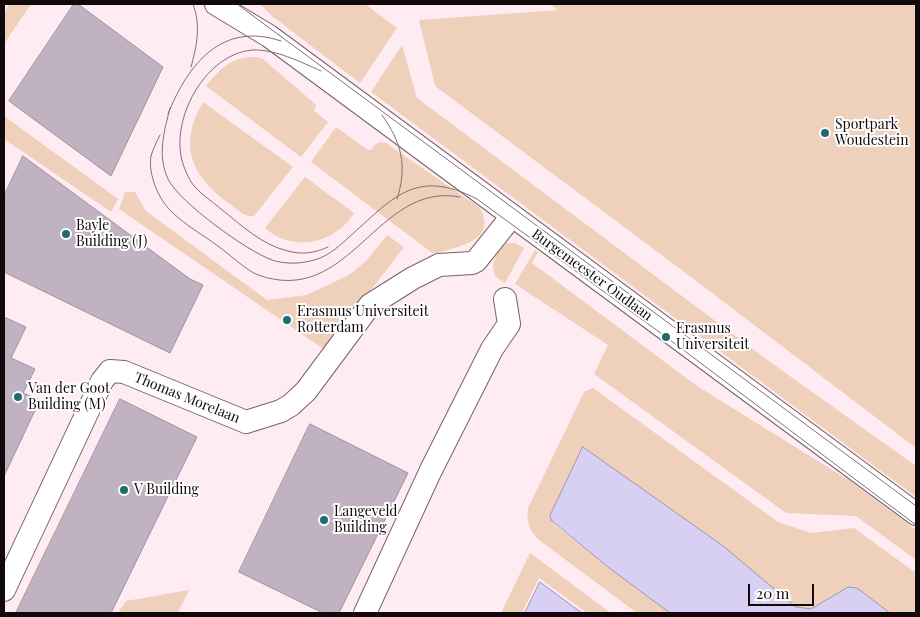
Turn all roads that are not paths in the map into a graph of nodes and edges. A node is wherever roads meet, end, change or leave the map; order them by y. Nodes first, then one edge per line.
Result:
1 (216, 4) edge
2 (242, 4) edge
3 (269, 36) junction
4 (512, 216) junction
5 (504, 299) dead end
6 (916, 514) edge
7 (4, 590) edge
8 (365, 613) edge

1 - 3 street, Burgemeester Oudlaan
2 - 3 street, Burgemeester Oudlaan
3 - 4 street, Burgemeester Oudlaan
4 - 6 street, Burgemeester Oudlaan
4 - 7 street, Thomas Morelaan
5 - 8 street

